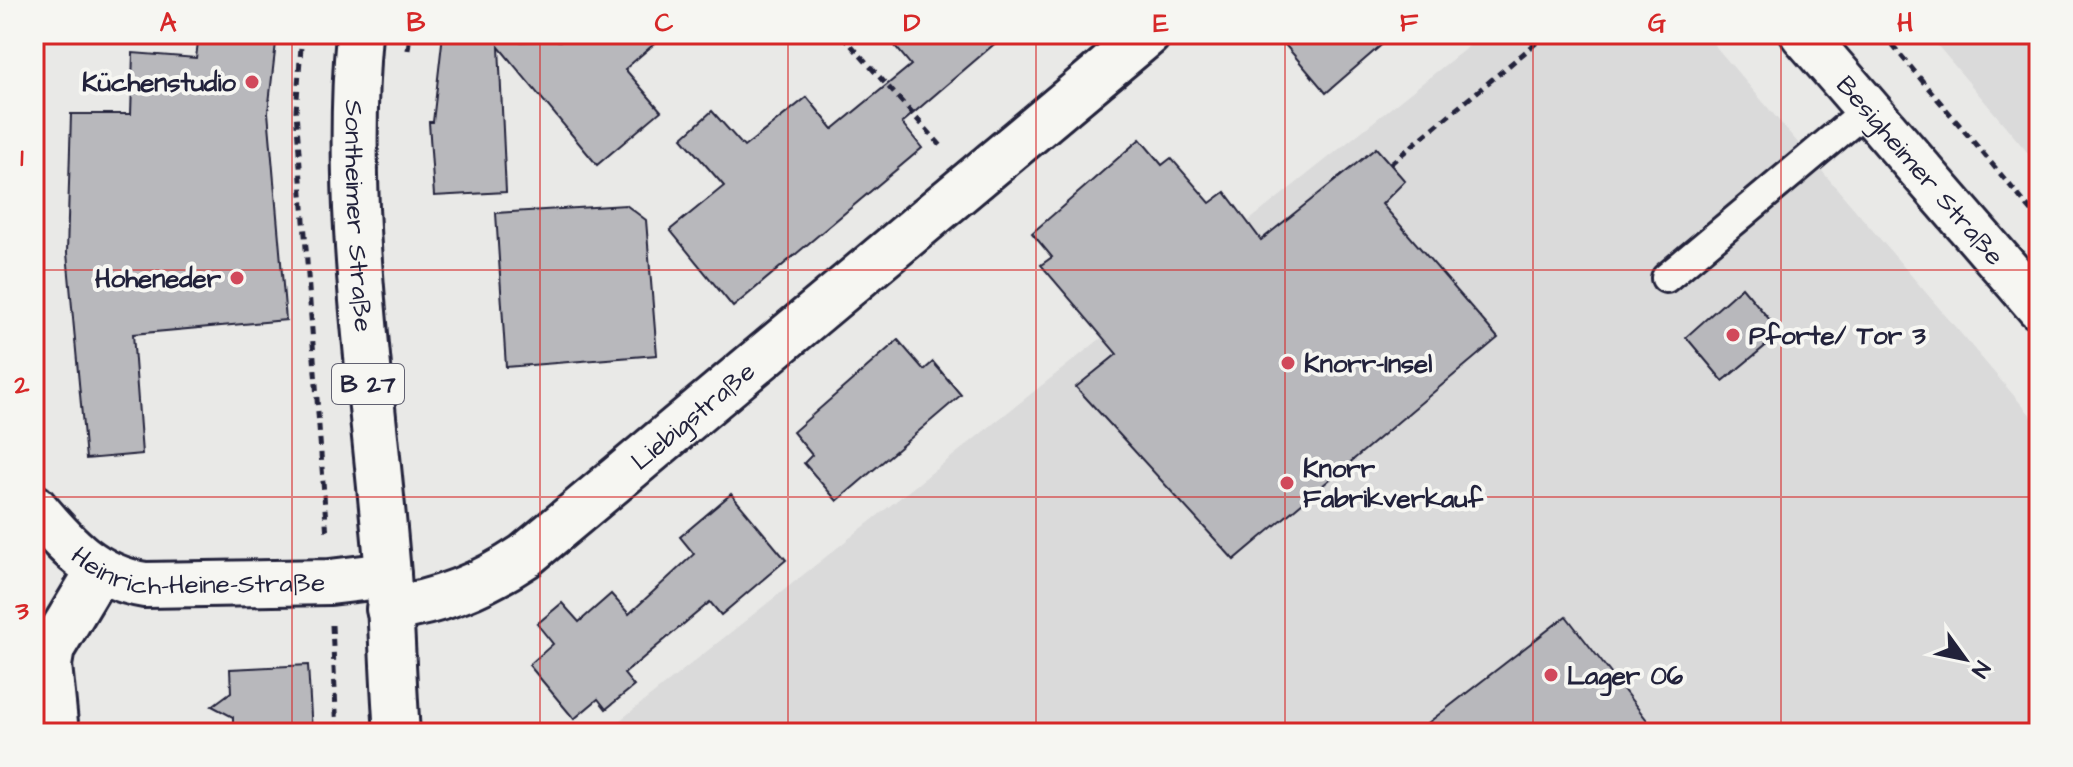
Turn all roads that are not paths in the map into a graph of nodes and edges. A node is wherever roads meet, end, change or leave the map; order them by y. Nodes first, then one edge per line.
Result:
1 (359, 34) edge
2 (1148, 34) edge
3 (1803, 34) edge
4 (1869, 108) junction
5 (1666, 278) dead end
6 (2039, 307) edge
7 (34, 507) edge
8 (99, 570) junction
9 (388, 592) junction
10 (43, 648) edge
11 (56, 733) edge
12 (397, 733) edge

1 - 9 street, Sontheimer Straße / B 27
2 - 9 street, Liebigstraße
3 - 4 street, Besigheimer Straße
4 - 5 lane
4 - 6 street, Besigheimer Straße
7 - 8 street, Heinrich-Heine-Straße
8 - 9 street, Heinrich-Heine-Straße
8 - 10 street
9 - 12 street, Sontheimer Straße / B 27
10 - 11 street

